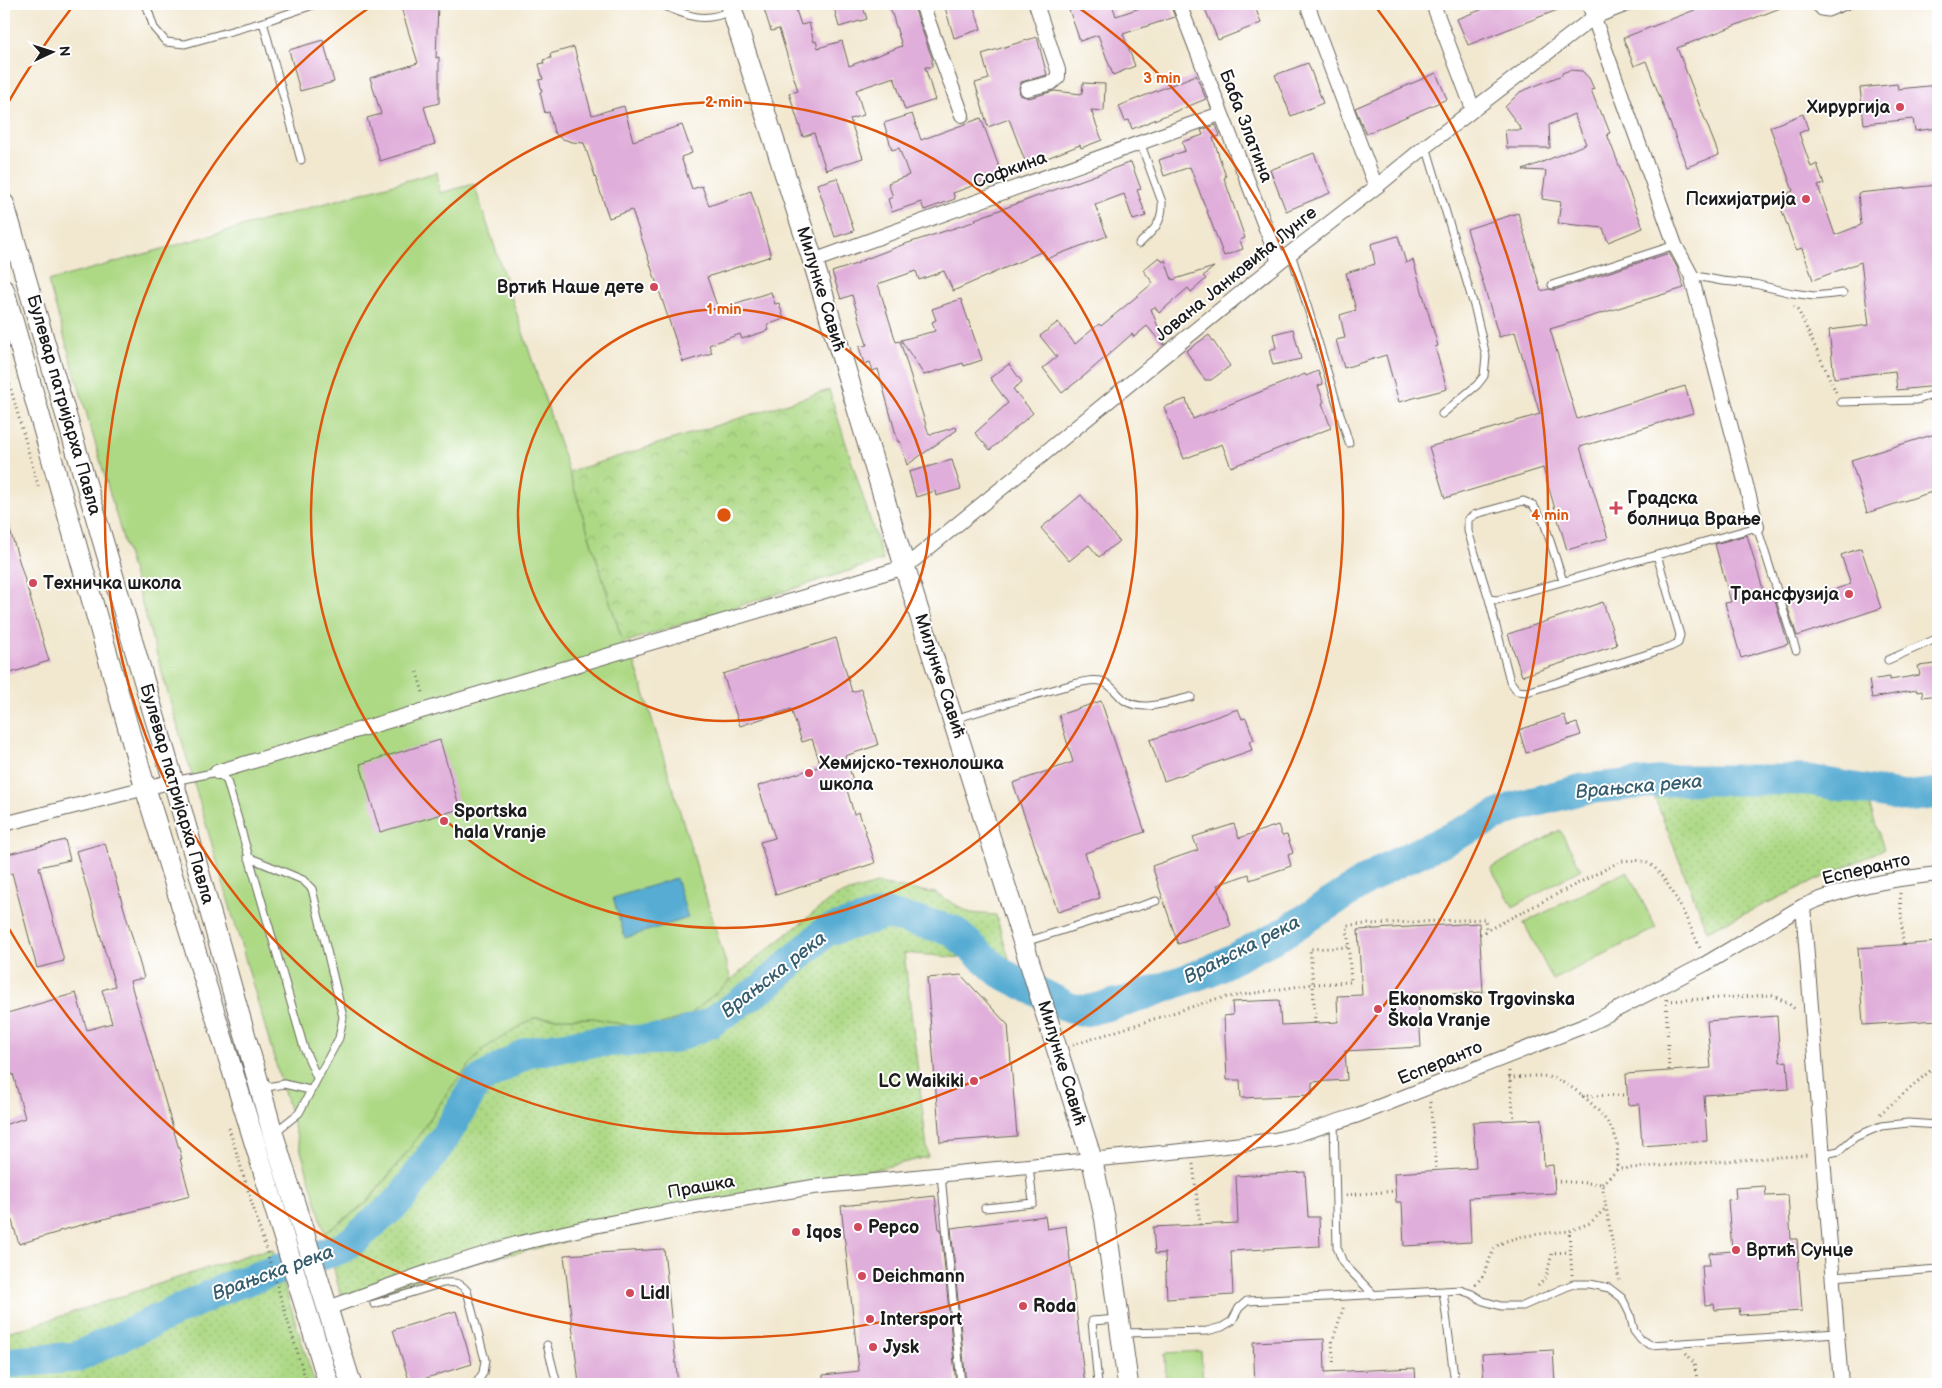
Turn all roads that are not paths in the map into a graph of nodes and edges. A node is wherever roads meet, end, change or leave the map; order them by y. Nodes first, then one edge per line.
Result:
1 (146, 4) edge
2 (316, 4) edge
3 (660, 4) edge
4 (922, 4) edge
5 (1036, 4) edge
6 (1179, 4) edge
7 (1308, 4) edge
8 (1434, 4) edge
9 (1628, 4) edge
10 (1813, 4) edge
11 (1850, 4) edge
12 (731, 7) edge
13 (1592, 10) edge
14 (264, 22) junction
15 (1027, 89) dead end
16 (1473, 109) junction
17 (1220, 114) junction
18 (962, 115) dead end
19 (1140, 142) junction
20 (1426, 146) junction
21 (301, 160) dead end
22 (1376, 187) junction
23 (5, 213) edge
24 (1139, 244) dead end
25 (1675, 245) junction
26 (1291, 253) junction
27 (813, 261) junction
28 (1279, 262) junction
29 (1691, 275) junction
30 (1552, 285) dead end
31 (4, 290) edge
32 (1844, 293) dead end
33 (1938, 393) edge
34 (1841, 402) road end
35 (1442, 414) dead end
36 (1349, 443) dead end
37 (1757, 527) junction
38 (1657, 555) junction
39 (905, 567) junction
40 (1563, 582) junction
41 (1489, 599) junction
42 (1938, 638) edge
43 (1796, 650) dead end
44 (1888, 660) dead end
45 (1191, 697) dead end
46 (953, 719) junction
47 (217, 772) junction
48 (174, 781) junction
49 (145, 787) junction
50 (4, 824) edge
51 (248, 857) junction
52 (1938, 874) edge
53 (1156, 901) dead end
54 (1803, 906) junction
55 (1024, 942) junction
56 (317, 1078) junction
57 (260, 1088) junction
58 (310, 1090) junction
59 (1334, 1122) junction
60 (1938, 1125) edge
61 (273, 1134) junction
62 (1824, 1154) junction
63 (1092, 1160) junction
64 (1029, 1166) junction
65 (941, 1175) junction
66 (985, 1208) dead end
67 (1938, 1269) edge
68 (428, 1272) junction
69 (1833, 1277) junction
70 (435, 1285) junction
71 (1443, 1291) junction
72 (1374, 1294) junction
73 (326, 1302) junction
74 (374, 1304) dead end
75 (1120, 1326) junction
76 (1837, 1334) junction
77 (547, 1345) dead end
78 (329, 1384) edge
79 (351, 1384) edge
80 (476, 1384) edge
81 (557, 1384) edge
82 (961, 1384) edge
83 (1098, 1384) edge
84 (1128, 1384) edge
85 (1455, 1384) edge
86 (1841, 1384) edge

1 - 14 lane
2 - 14 lane
3 - 12 lane
4 - 18 street
5 - 15 street
6 - 17 street, Баба Златина
7 - 22 street
8 - 16 street
9 - 13 street, Јована Јанковића Лунге
10 - 11 lane
12 - 27 main road, Милунке Савић
13 - 16 street, Јована Јанковића Лунге
13 - 25 street
14 - 21 lane
16 - 20 street, Јована Јанковића Лунге
17 - 19 street, Софкина
17 - 28 street, Баба Златина
19 - 24 lane
19 - 27 street, Софкина
20 - 22 street, Јована Јанковића Лунге
20 - 35 lane
22 - 26 street, Јована Јанковића Лунге
23 - 48 main road, Булевар патријарха Павла
25 - 29 street
25 - 30 lane
26 - 28 street, Јована Јанковића Лунге
26 - 36 lane
27 - 39 main road, Милунке Савић
28 - 39 street, Јована Јанковића Лунге
29 - 32 lane
29 - 37 street
31 - 49 main road, Булевар патријарха Павла
33 - 34 lane
37 - 38 lane
37 - 43 lane
38 - 40 lane
38 - 41 lane
39 - 46 main road, Милунке Савић
39 - 47 street
40 - 41 lane
40 - 41 lane
42 - 44 lane
45 - 46 lane
46 - 55 main road, Милунке Савић
47 - 48 lane
47 - 51 lane
48 - 49 street
48 - 57 main road, Булевар патријарха Павла
49 - 50 street
49 - 78 main road, Булевар патријарха Павла
51 - 56 lane
51 - 56 lane
52 - 54 street, Есперанто
53 - 55 lane
54 - 59 street, Есперанто
54 - 62 street
55 - 63 main road, Милунке Савић
56 - 58 lane
57 - 58 lane
57 - 61 main road, Булевар патријарха Павла
58 - 61 lane
59 - 63 street, Есперанто
59 - 72 lane
60 - 62 lane
61 - 73 main road, Булевар патријарха Павла
62 - 69 street
63 - 64 street, Прашка
63 - 75 main road, Милунке Савић
64 - 65 street, Прашка
64 - 66 lane
65 - 68 street, Прашка
65 - 82 lane
67 - 69 lane
68 - 70 lane
68 - 73 street, Прашка
69 - 76 street
70 - 74 lane
70 - 80 lane
71 - 72 lane
71 - 76 lane
71 - 85 lane
72 - 75 lane
73 - 79 main road, Булевар патријарха Павла
75 - 83 lane
75 - 84 main road, Милунке Савић
76 - 86 street
77 - 81 lane

